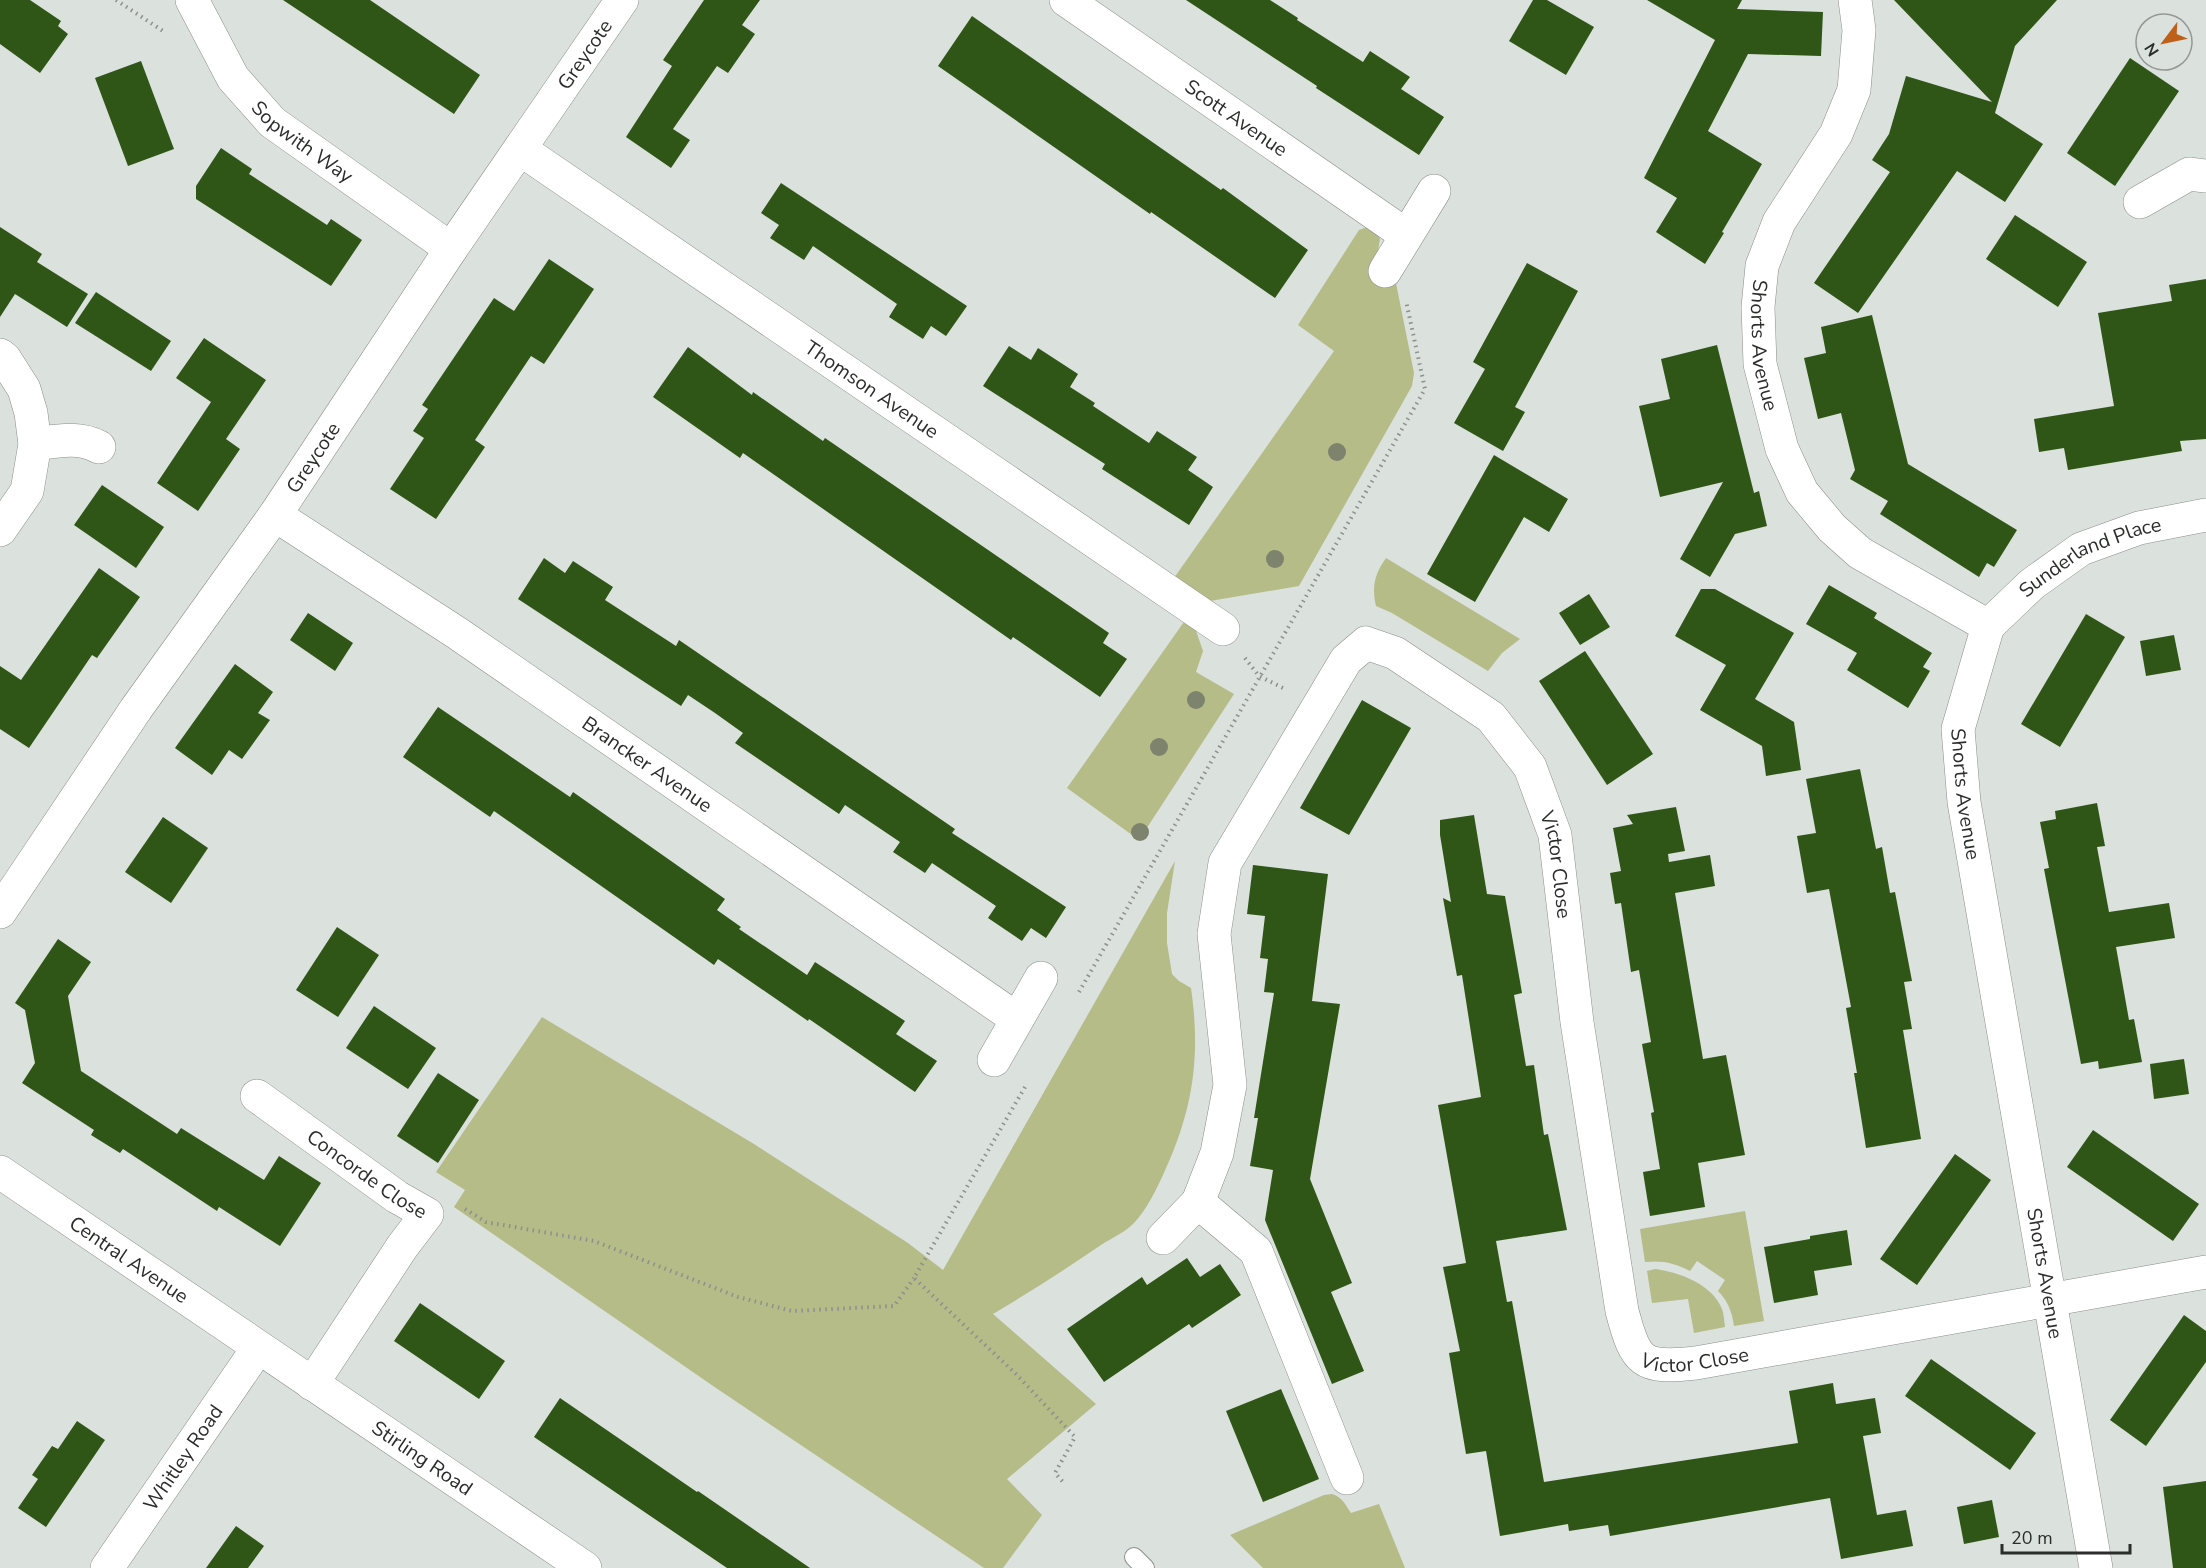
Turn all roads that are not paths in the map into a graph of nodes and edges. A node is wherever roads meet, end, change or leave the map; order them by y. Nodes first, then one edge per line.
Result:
1 (192, 0) edge
2 (622, 0) edge
3 (1066, 0) edge
4 (1855, 0) edge
5 (520, 149) junction
6 (2206, 177) edge
7 (1434, 191) dead end
8 (2140, 202) dead end
9 (1406, 235) junction
10 (451, 249) junction
11 (1385, 271) dead end
12 (0, 355) edge
13 (35, 444) junction
14 (99, 447) dead end
15 (276, 514) junction
16 (2206, 515) edge
17 (0, 530) edge
18 (1988, 626) junction
19 (1223, 629) dead end
20 (0, 912) edge
21 (1041, 978) dead end
22 (1017, 1019) junction
23 (994, 1060) dead end
24 (257, 1096) dead end
25 (0, 1172) edge
26 (1198, 1202) junction
27 (1163, 1238) dead end
28 (2206, 1272) edge
29 (2051, 1299) junction
30 (258, 1347) junction
31 (312, 1384) junction
32 (1347, 1478) dead end
33 (107, 1568) edge
34 (585, 1568) edge
35 (2096, 1568) edge

1 - 10 street, Sopwith Way
2 - 5 street, Greycote
3 - 9 street, Scott Avenue
4 - 18 street, Shorts Avenue
5 - 10 street, Greycote
5 - 19 street, Thomson Avenue
6 - 8 street
7 - 9 street
9 - 11 street
10 - 15 street, Greycote
12 - 13 street
13 - 14 street
13 - 17 street
15 - 20 street, Greycote
15 - 22 street, Brancker Avenue
16 - 18 street, Sunderland Place
18 - 29 street, Shorts Avenue
21 - 22 street
22 - 23 street
24 - 31 street, Concorde Close
25 - 30 street, Central Avenue
26 - 27 street, Victor Close
26 - 29 street, Victor Close
26 - 32 street
28 - 29 street
29 - 35 street, Shorts Avenue
30 - 31 street, Stirling Road
30 - 33 street, Whitley Road
31 - 34 street, Stirling Road

